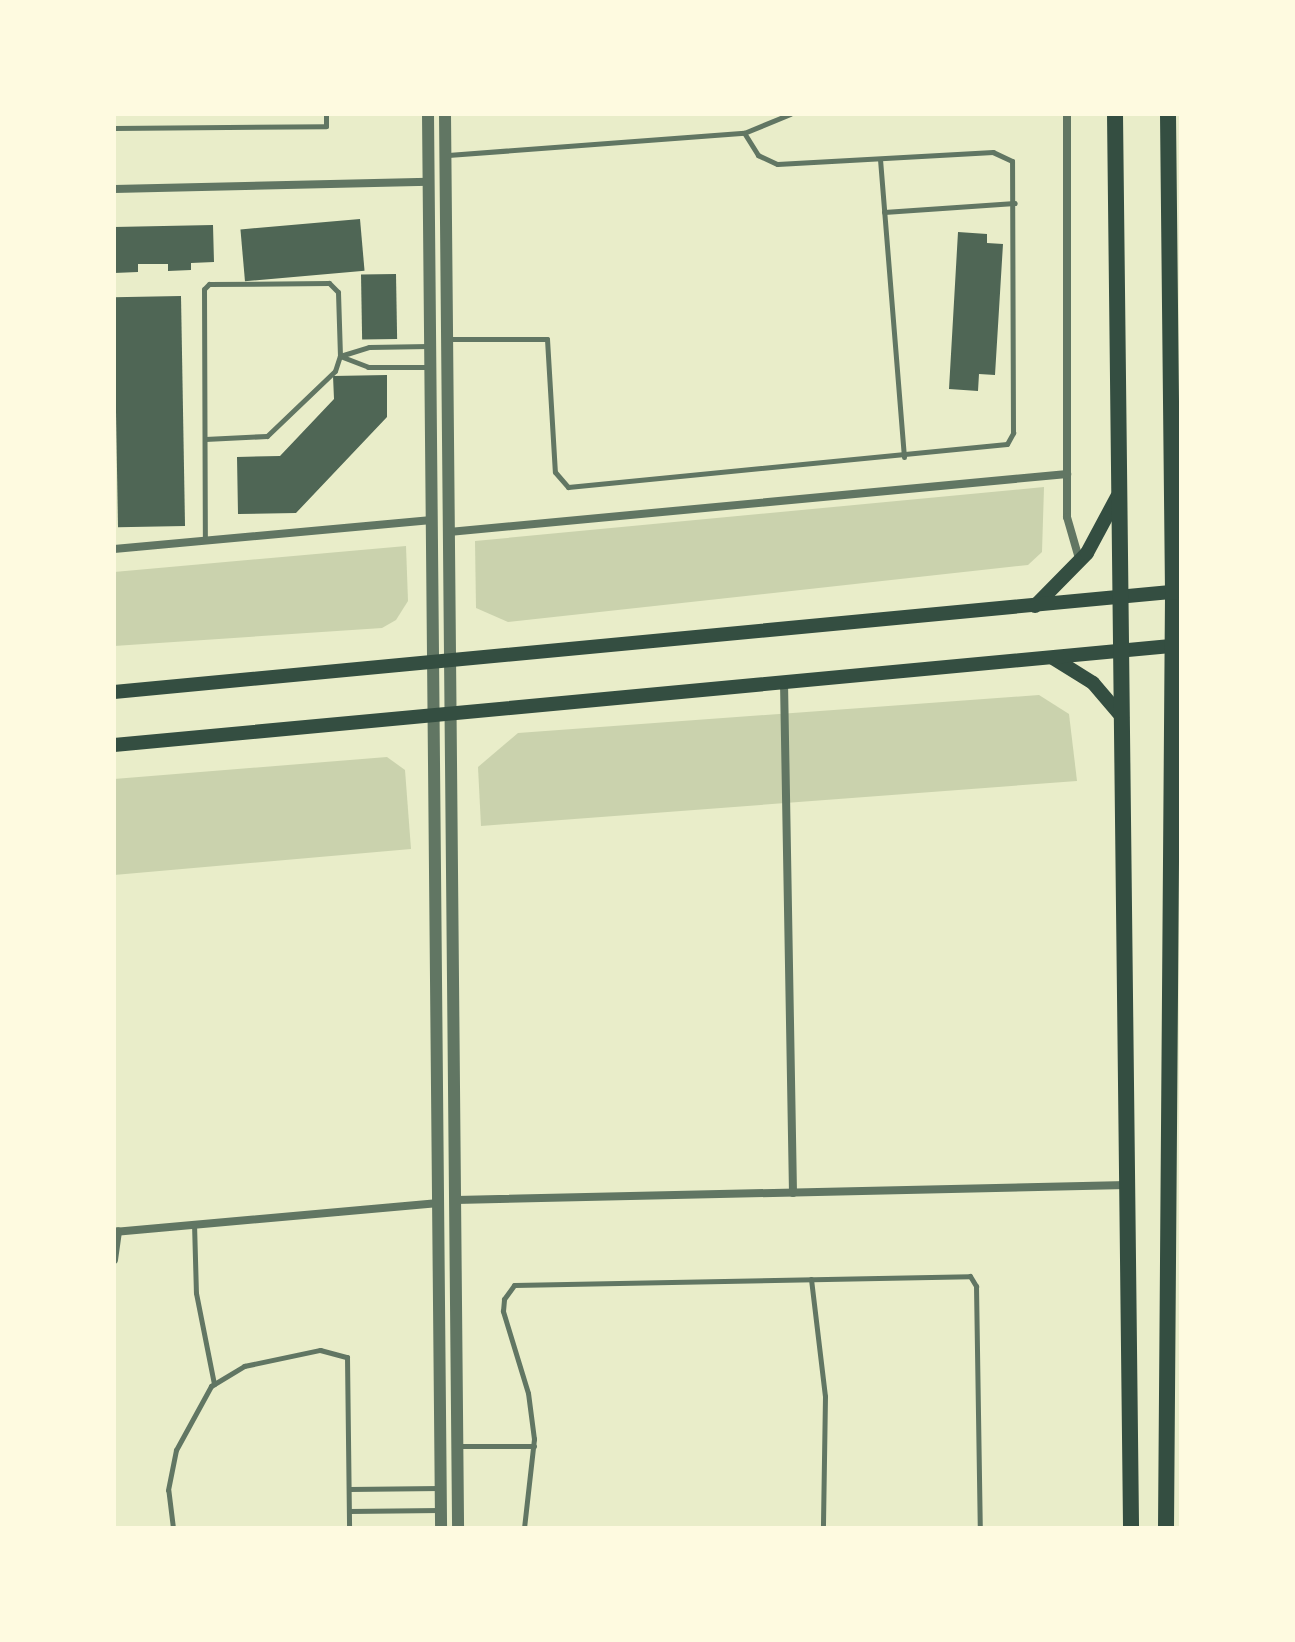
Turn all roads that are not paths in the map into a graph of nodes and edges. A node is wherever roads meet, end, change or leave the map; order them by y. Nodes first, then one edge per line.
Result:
1 (326, 114) edge
2 (428, 114) edge
3 (445, 114) edge
4 (790, 114) edge
5 (1067, 114) edge
6 (1115, 114) edge
7 (1168, 114) edge
8 (114, 128) edge
9 (744, 133) junction
10 (445, 155) junction
11 (880, 159) junction
12 (429, 182) junction
13 (114, 189) edge
14 (1015, 203) junction
15 (884, 212) junction
16 (447, 339) junction
17 (431, 346) junction
18 (340, 356) junction
19 (431, 366) junction
20 (205, 439) junction
21 (904, 457) junction
22 (1067, 474) junction
23 (1119, 493) junction
24 (1172, 517) junction
25 (432, 520) junction
26 (449, 532) junction
27 (1181, 537) edge
28 (205, 541) junction
29 (114, 549) edge
30 (1080, 562) junction
31 (1177, 592) edge
32 (1121, 597) junction
33 (1035, 606) junction
34 (1177, 645) edge
35 (1121, 650) junction
36 (1053, 657) junction
37 (450, 661) junction
38 (434, 662) junction
39 (784, 682) junction
40 (114, 692) edge
41 (1181, 705) edge
42 (451, 713) junction
43 (434, 714) junction
44 (1122, 717) junction
45 (1172, 721) junction
46 (114, 745) edge
47 (1127, 1185) junction
48 (793, 1193) junction
49 (456, 1200) junction
50 (439, 1203) junction
51 (194, 1223) junction
52 (116, 1231) edge
53 (114, 1260) edge
54 (811, 1279) junction
55 (214, 1384) junction
56 (457, 1446) junction
57 (534, 1446) junction
58 (441, 1488) junction
59 (349, 1489) junction
60 (441, 1510) junction
61 (349, 1511) junction
62 (173, 1528) edge
63 (349, 1528) edge
64 (441, 1528) edge
65 (458, 1528) edge
66 (524, 1528) edge
67 (823, 1528) edge
68 (980, 1528) edge
69 (1131, 1528) edge
70 (1166, 1528) edge

1 - 8 lane
2 - 12 street
3 - 10 street
4 - 9 lane
5 - 22 street
6 - 23 main road
7 - 24 main road
9 - 10 lane
9 - 11 lane
10 - 16 street
11 - 14 lane
11 - 15 lane
12 - 13 street
12 - 17 street
14 - 15 lane
14 - 21 lane
15 - 21 lane
16 - 21 lane
16 - 26 street
17 - 18 lane
17 - 19 street
18 - 19 lane
18 - 20 lane
18 - 20 lane
19 - 25 street
20 - 28 lane
22 - 26 street
22 - 30 street
23 - 30 main road
23 - 32 main road
24 - 27 main road
24 - 31 main road
25 - 28 street
25 - 38 street
26 - 37 street
28 - 29 street
30 - 33 main road
31 - 32 main road
31 - 34 main road
32 - 33 main road
32 - 35 main road
33 - 37 main road
34 - 35 main road
34 - 45 main road
35 - 36 main road
35 - 44 main road
36 - 39 main road
36 - 44 main road
37 - 38 main road
37 - 42 street
38 - 40 main road
38 - 43 street
39 - 42 main road
39 - 48 street
41 - 45 main road
42 - 43 main road
42 - 49 street
43 - 46 main road
43 - 50 street
44 - 47 main road
45 - 70 main road
47 - 48 street
47 - 69 main road
48 - 49 street
49 - 56 street
50 - 51 street
50 - 58 street
51 - 52 street
51 - 55 lane
52 - 53 street
54 - 57 lane
54 - 67 lane
54 - 68 lane
55 - 59 lane
55 - 62 lane
56 - 57 lane
56 - 65 street
57 - 66 lane
58 - 59 lane
58 - 60 street
59 - 61 lane
60 - 61 lane
60 - 64 street
61 - 63 lane

